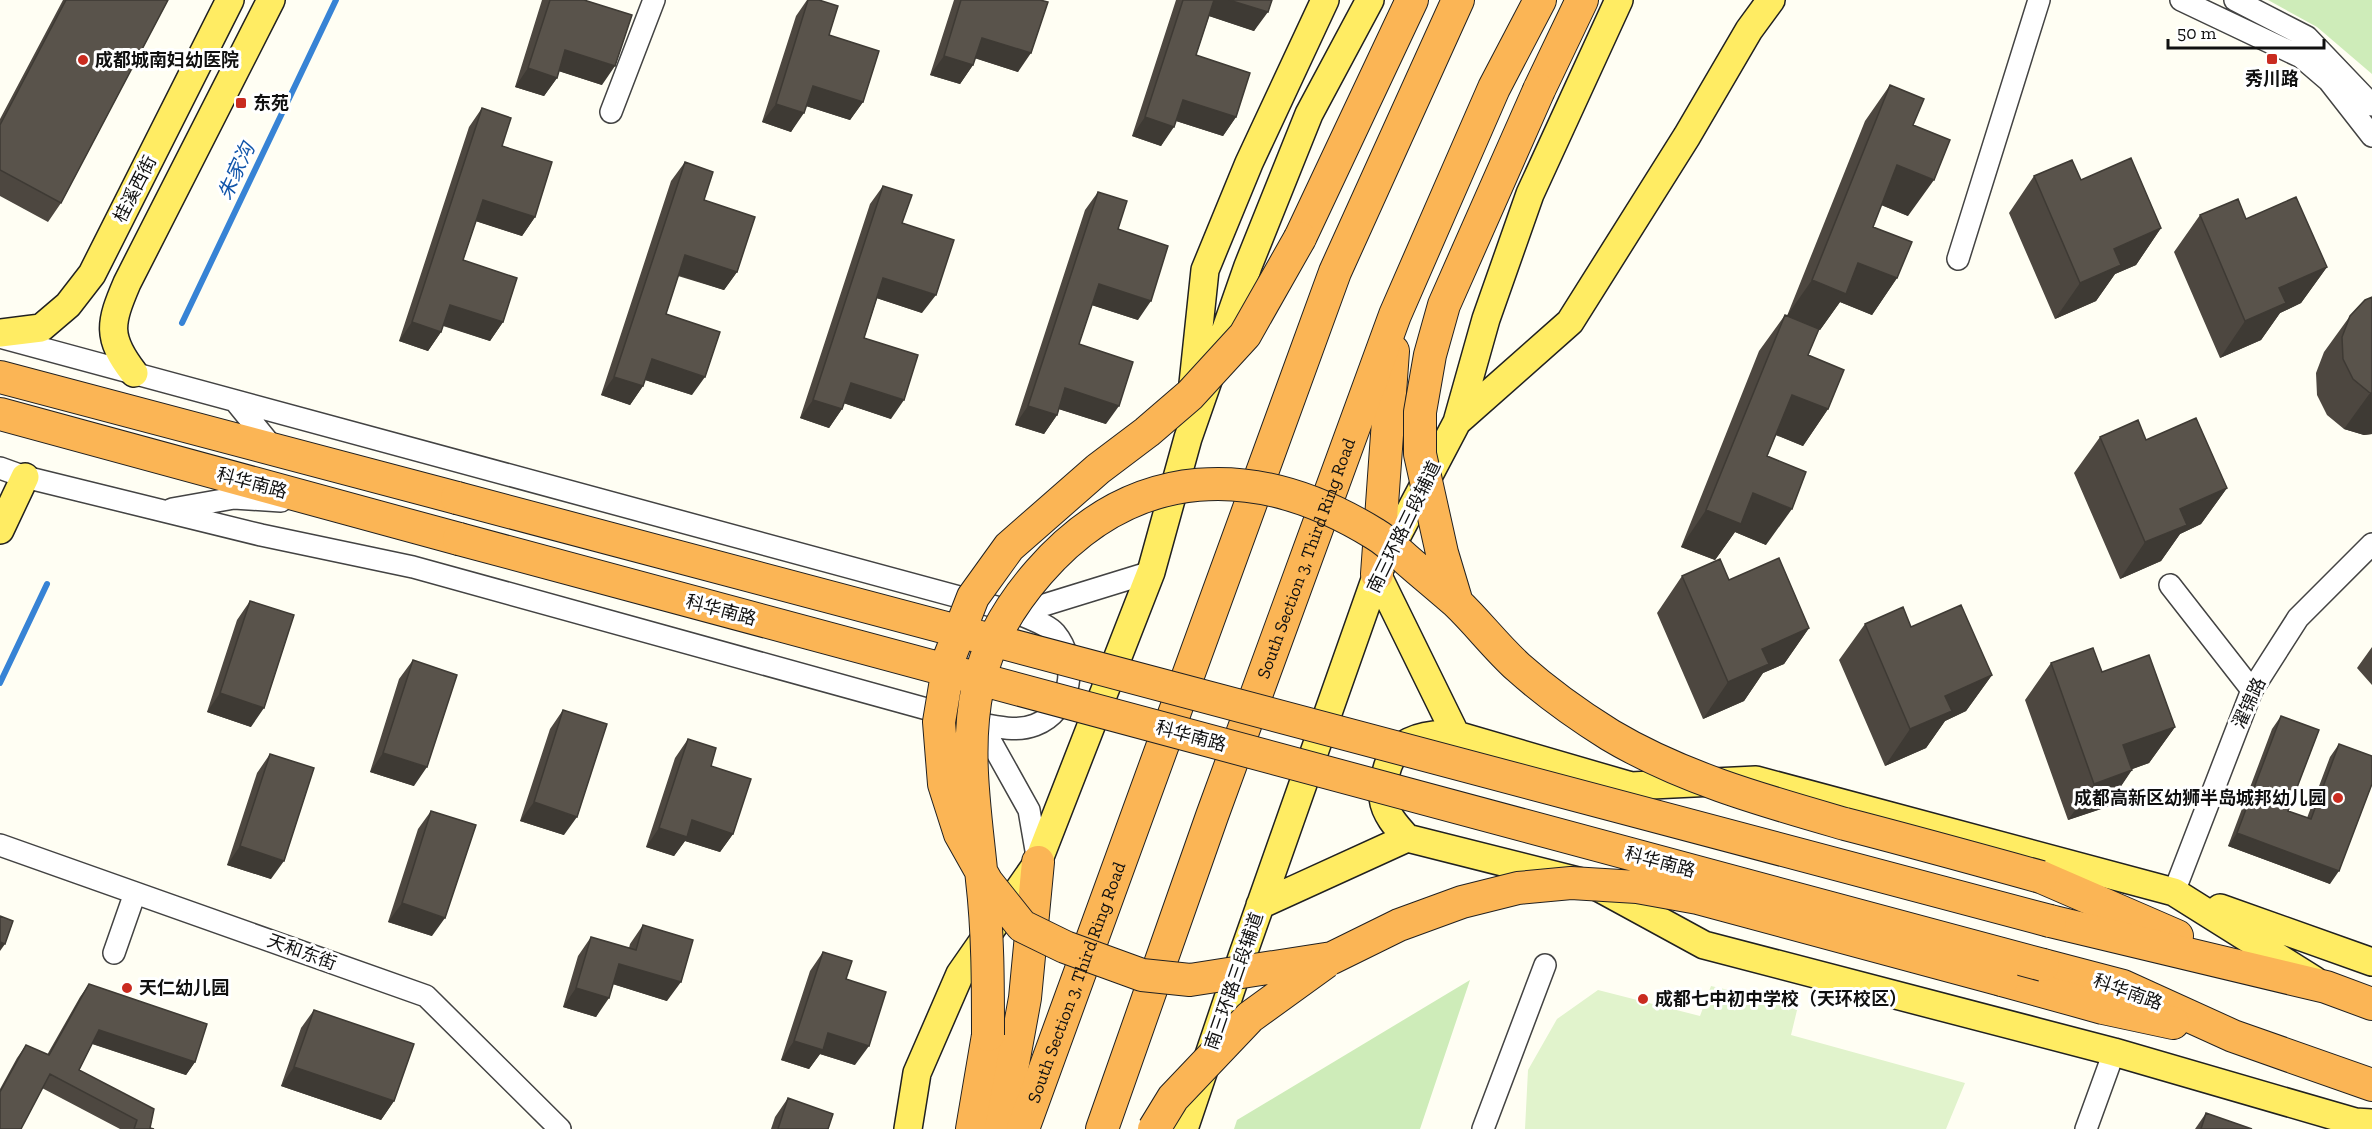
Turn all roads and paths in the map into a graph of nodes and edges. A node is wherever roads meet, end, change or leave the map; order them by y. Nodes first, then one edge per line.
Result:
1 (230, 0) edge
2 (271, 0) edge
3 (654, 0) edge
4 (1325, 0) edge
5 (1370, 0) edge
6 (1412, 0) edge
7 (1458, 0) edge
8 (1540, 0) edge
9 (1582, 0) edge
10 (1619, 0) edge
11 (1752, 0) edge
12 (1771, 0) edge
13 (2039, 0) edge
14 (2181, 0) edge
15 (2235, 0) edge
16 (1749, 30) junction
17 (2372, 105) edge
18 (612, 112) dead end
19 (2372, 136) edge
20 (1959, 259) dead end
21 (1395, 315) junction
22 (0, 335) edge
23 (134, 373) junction
24 (0, 377) edge
25 (235, 400) junction
26 (0, 414) edge
27 (1456, 422) junction
28 (1188, 438) junction
29 (274, 449) junction
30 (0, 468) edge
31 (26, 477) junction
32 (327, 503) junction
33 (162, 511) junction
34 (0, 530) edge
35 (2372, 544) edge
36 (1151, 572) junction
37 (1377, 574) junction
38 (2170, 585) edge
39 (1457, 603) junction
40 (1018, 613) junction
41 (2252, 690) junction
42 (981, 724) junction
43 (1456, 735) junction
44 (1407, 838) junction
45 (0, 845) edge
46 (1038, 862) junction
47 (2174, 892) junction
48 (135, 893) junction
49 (1260, 905) junction
50 (114, 953) dead end
51 (1332, 958) junction
52 (2372, 962) edge
53 (1545, 965) dead end
54 (2252, 969) junction
55 (2325, 987) junction
56 (2372, 1004) edge
57 (2233, 1036) junction
58 (2114, 1052) junction
59 (2372, 1085) edge
60 (2366, 1125) edge
61 (560, 1129) edge
62 (908, 1129) edge
63 (972, 1129) edge
64 (1000, 1129) edge
65 (1023, 1129) edge
66 (1102, 1129) edge
67 (1154, 1129) edge
68 (1184, 1129) edge
69 (1483, 1129) edge
70 (2086, 1129) edge

1 - 22 main road, 桂溪西街
2 - 23 main road, 桂溪西街
3 - 18 street
4 - 28 main road
5 - 28 main road
6 - 51 highway, bridge
7 - 65 highway, South Section 3, Third Ring Road
8 - 21 highway, South Section 3, Third Ring Road
9 - 39 highway, bridge
10 - 27 main road, 南三环路三段辅道
11 - 16 main road
12 - 16 main road
13 - 20 street
14 - 19 street
15 - 17 street
16 - 27 main road
21 - 37 highway
21 - 66 highway, South Section 3, Third Ring Road
22 - 23 street
23 - 25 street
24 - 29 highway
25 - 29 street
25 - 40 street
26 - 32 highway, 科华南路
27 - 37 main road, 南三环路三段辅道
28 - 36 main road
29 - 54 highway, bridge
30 - 31 street
31 - 33 street
31 - 34 main road
32 - 33 street
32 - 57 highway, 科华南路, bridge
33 - 42 street
35 - 41 street, 濯锦路
36 - 40 street
36 - 46 main road
37 - 43 main road
37 - 49 main road, 南三环路三段辅道
38 - 41 street
39 - 54 highway, bridge
39 - 63 highway, bridge
40 - 42 street
41 - 47 street, 濯锦路
42 - 46 street
43 - 44 main road
43 - 47 main road
44 - 49 main road
44 - 58 main road
45 - 48 street, 天和东街
46 - 62 main road
46 - 64 highway
47 - 52 main road
47 - 55 main road
48 - 50 street
48 - 61 street, 天和东街
49 - 68 main road, 南三环路三段辅道
51 - 57 highway, bridge
51 - 67 highway, bridge
53 - 69 street
54 - 55 highway
55 - 56 highway
57 - 59 highway, 科华南路
58 - 60 main road
58 - 70 street

